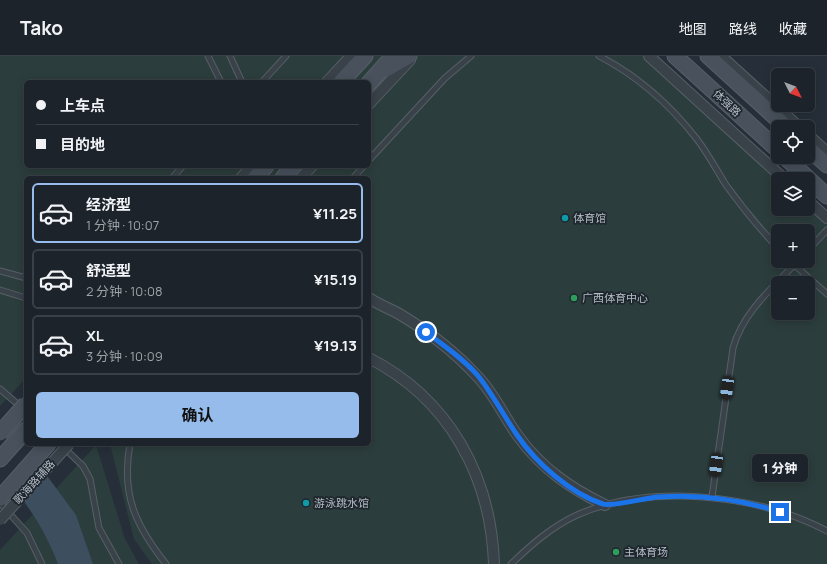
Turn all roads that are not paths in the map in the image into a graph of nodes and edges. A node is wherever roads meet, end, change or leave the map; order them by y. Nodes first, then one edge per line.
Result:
1 (208, 56) edge
2 (230, 56) edge
3 (286, 56) edge
4 (351, 56) edge
5 (365, 56) edge
6 (393, 56) edge
7 (409, 56) edge
8 (413, 56) edge
9 (472, 56) edge
10 (599, 56) edge
11 (649, 56) edge
12 (675, 56) edge
13 (708, 56) edge
14 (721, 56) edge
15 (374, 78) edge
16 (220, 80) edge
17 (241, 80) edge
18 (264, 80) edge
19 (329, 80) edge
20 (343, 80) edge
21 (371, 102) edge
22 (778, 120) edge
23 (791, 120) edge
24 (827, 143) edge
25 (771, 144) edge
26 (815, 144) edge
27 (815, 146) edge
28 (815, 149) edge
29 (827, 152) edge
30 (371, 158) edge
31 (793, 164) edge
32 (827, 165) edge
33 (181, 168) edge
34 (250, 168) edge
35 (264, 168) edge
36 (292, 168) edge
37 (310, 168) edge
38 (362, 168) edge
39 (776, 172) edge
40 (174, 176) edge
41 (243, 176) edge
42 (257, 176) edge
43 (285, 176) edge
44 (303, 176) edge
45 (355, 176) edge
46 (827, 196) edge
47 (815, 207) edge
48 (827, 218) edge
49 (827, 230) edge
50 (771, 240) edge
51 (815, 243) edge
52 (789, 268) edge
53 (800, 268) edge
54 (0, 271) edge
55 (24, 277) edge
56 (0, 290) edge
57 (827, 294) edge
58 (24, 297) edge
59 (371, 299) edge
60 (371, 359) edge
61 (0, 389) edge
62 (24, 406) edge
63 (24, 410) edge
64 (24, 432) edge
65 (0, 433) edge
66 (46, 446) edge
67 (62, 446) edge
68 (67, 446) edge
69 (130, 446) edge
70 (0, 459) edge
71 (712, 497) junction
72 (0, 498) edge
73 (0, 503) edge
74 (605, 505) junction
75 (0, 520) edge
76 (827, 531) edge
77 (42, 564) edge
78 (119, 564) edge
79 (166, 564) edge
80 (494, 564) edge
81 (511, 564) edge

1 - 16 lane
2 - 17 lane
3 - 18 lane
4 - 19 street
5 - 20 main road
6 - 15 main road
7 - 15 main road
8 - 21 street
9 - 30 lane
10 - 50 lane
11 - 39 street
12 - 25 main road, 体强路
13 - 22 main road, 体强路
14 - 23 street
24 - 26 street
27 - 29 street
28 - 32 main road
31 - 46 main road
33 - 40 lane
34 - 41 street
35 - 42 main road
36 - 43 main road
37 - 44 street
38 - 45 lane
47 - 48 street
49 - 51 lane
52 - 71 lane
53 - 57 lane
54 - 55 lane
56 - 58 lane
59 - 74 street
60 - 80 street
61 - 63 lane
62 - 65 main road, bridge
64 - 70 main road
66 - 72 main road
67 - 78 lane
68 - 75 street, 歌海路辅路, bridge
69 - 79 lane
71 - 74 lane
71 - 76 lane
73 - 77 lane
74 - 81 lane

